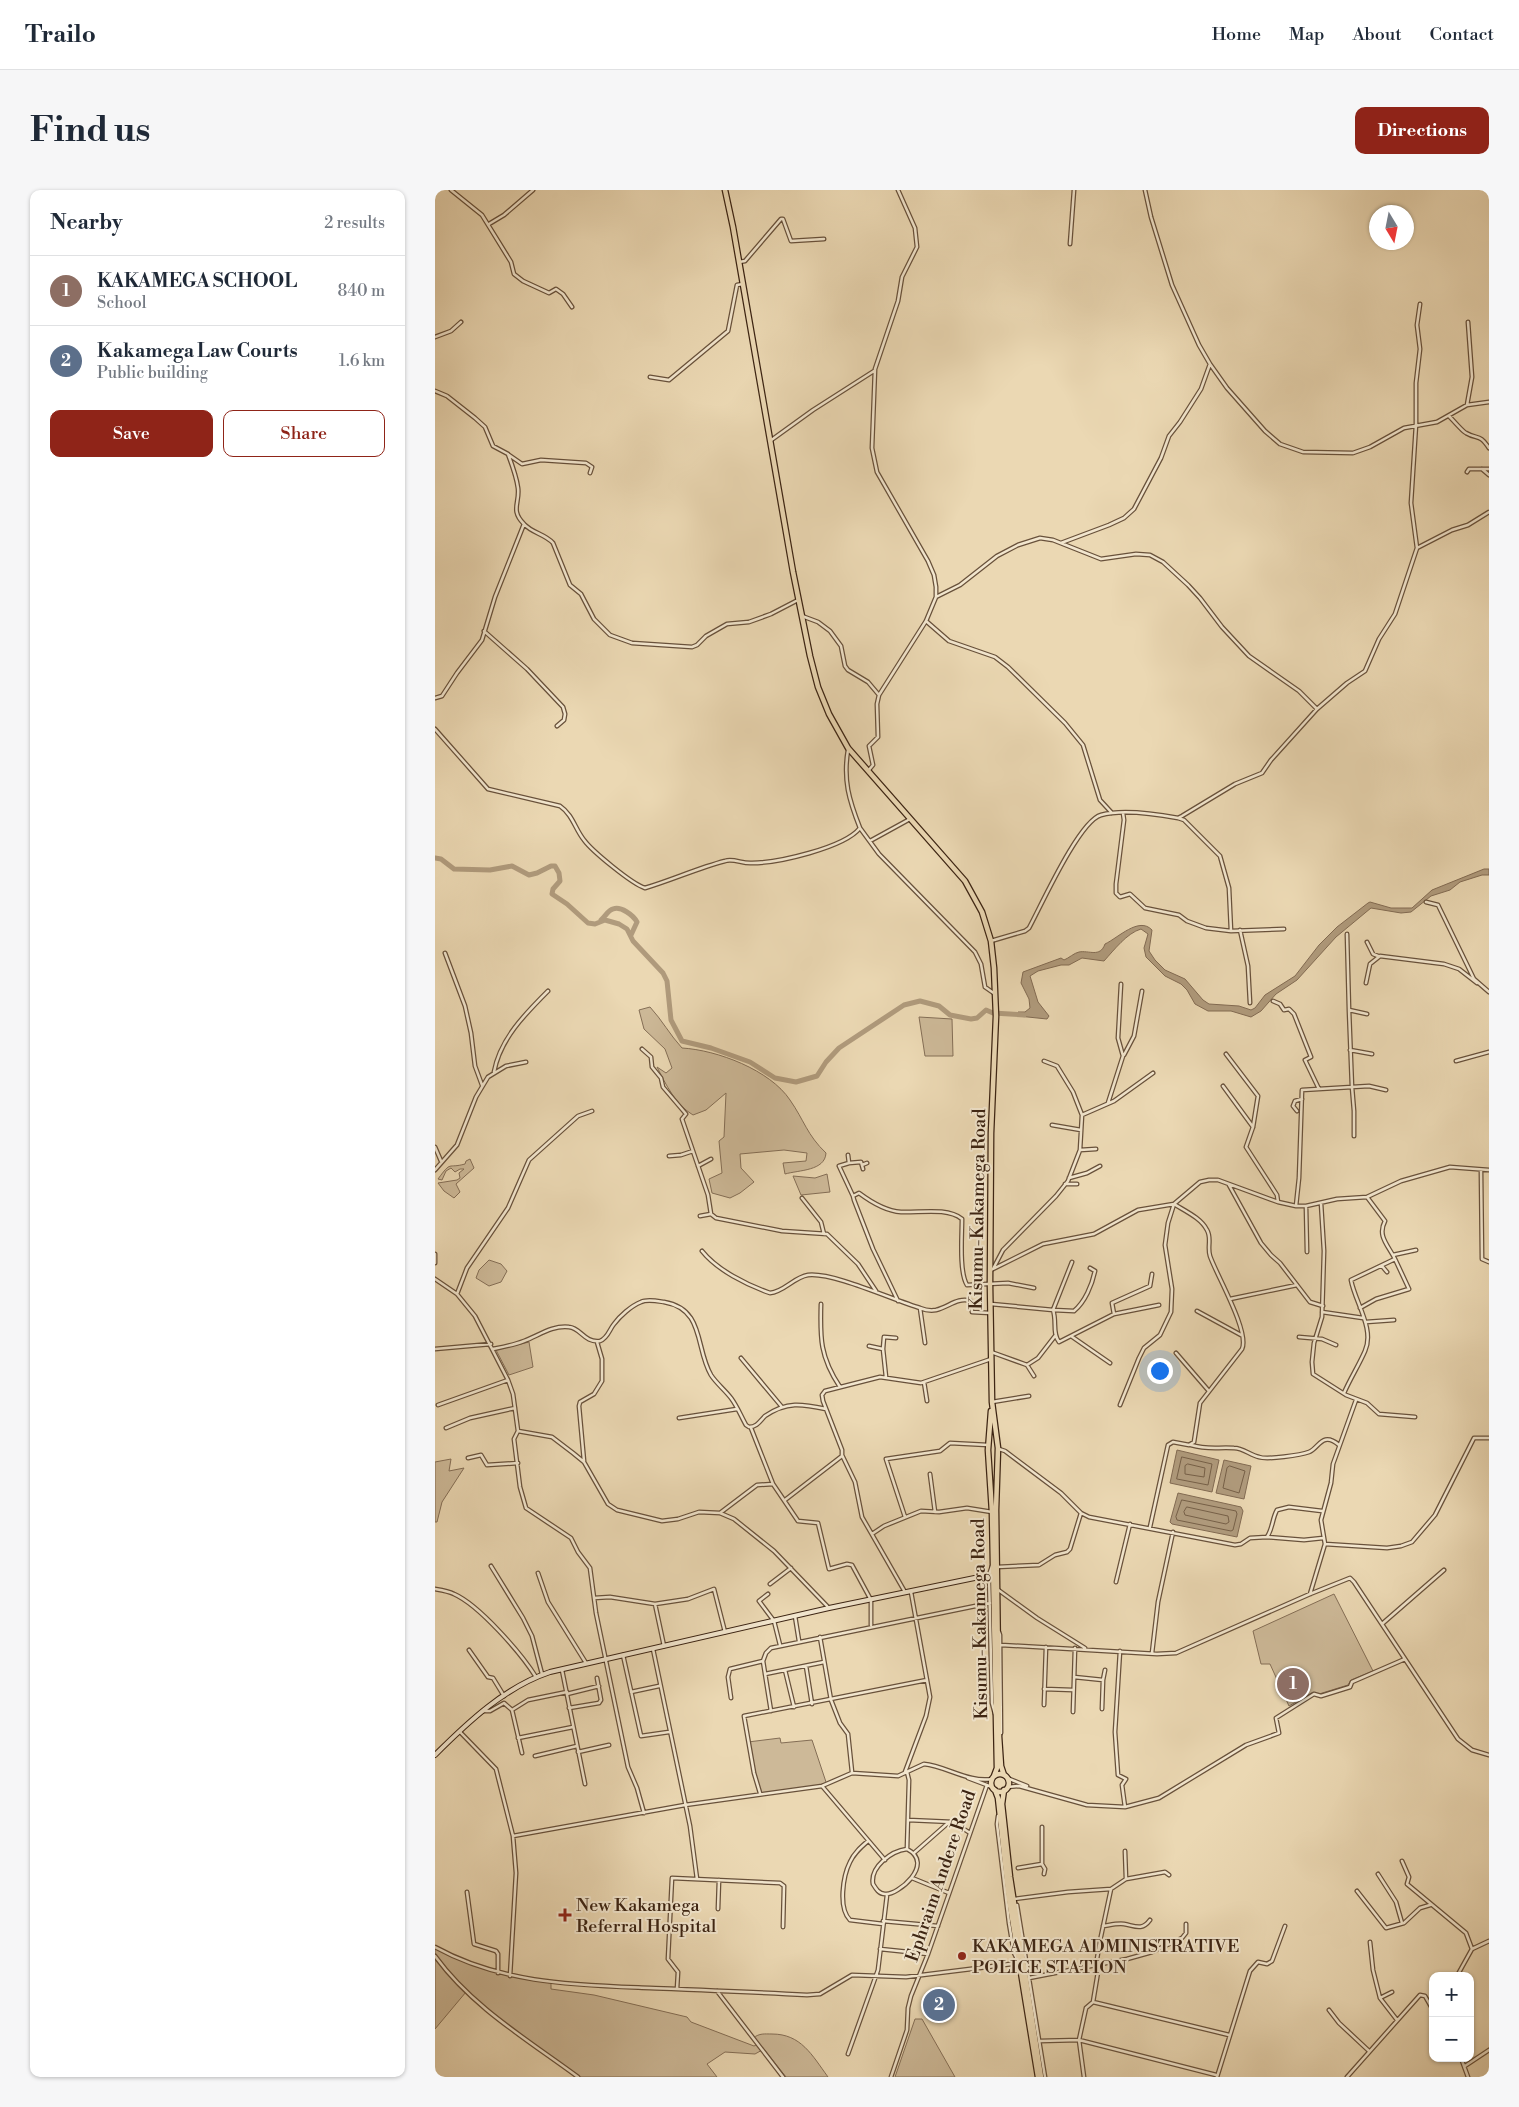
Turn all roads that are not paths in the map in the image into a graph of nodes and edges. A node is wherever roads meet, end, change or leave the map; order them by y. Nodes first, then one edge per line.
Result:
1 (451, 190) edge
2 (533, 190) edge
3 (725, 190) edge
4 (899, 190) edge
5 (1074, 190) edge
6 (1145, 190) edge
7 (489, 225) junction
8 (824, 239) dead end
9 (1070, 244) dead end
10 (739, 262) junction
11 (743, 284) junction
12 (1420, 304) dead end
13 (571, 307) dead end
14 (461, 322) dead end
15 (1468, 322) dead end
16 (435, 337) edge
17 (1210, 364) junction
18 (874, 371) junction
19 (651, 377) dead end
20 (435, 391) edge
21 (1489, 402) edge
22 (1467, 405) junction
23 (1449, 416) junction
24 (1416, 425) junction
25 (770, 441) junction
26 (1489, 448) edge
27 (508, 454) junction
28 (1480, 468) junction
29 (1489, 469) edge
30 (1467, 472) dead end
31 (590, 473) dead end
32 (1489, 475) edge
33 (1489, 512) edge
34 (524, 524) junction
35 (1061, 543) junction
36 (1417, 548) junction
37 (936, 597) junction
38 (798, 600) junction
39 (801, 616) junction
40 (926, 621) junction
41 (484, 631) junction
42 (879, 695) junction
43 (435, 698) edge
44 (1317, 709) junction
45 (557, 726) dead end
46 (435, 729) edge
47 (848, 748) junction
48 (867, 772) junction
49 (1112, 813) junction
50 (1123, 813) junction
51 (1178, 818) junction
52 (910, 819) junction
53 (860, 828) junction
54 (870, 841) junction
55 (1427, 902) dead end
56 (1284, 929) dead end
57 (1241, 930) junction
58 (1231, 931) junction
59 (1347, 934) dead end
60 (991, 941) junction
61 (1367, 942) dead end
62 (445, 952) dead end
63 (1380, 956) junction
64 (1366, 983) dead end
65 (1477, 983) junction
66 (1121, 984) dead end
67 (548, 991) dead end
68 (1142, 991) dead end
69 (1489, 992) edge
70 (995, 994) junction
71 (1273, 1001) dead end
72 (1250, 1003) dead end
73 (1349, 1010) junction
74 (1367, 1014) dead end
75 (642, 1049) dead end
76 (1350, 1050) junction
77 (1489, 1052) edge
78 (1226, 1054) dead end
79 (1372, 1054) dead end
80 (1123, 1056) junction
81 (1045, 1061) dead end
82 (1456, 1061) dead end
83 (526, 1062) dead end
84 (494, 1072) junction
85 (1153, 1073) dead end
86 (482, 1085) junction
87 (1223, 1086) dead end
88 (1352, 1088) junction
89 (1319, 1089) junction
90 (1386, 1090) dead end
91 (1301, 1099) junction
92 (1108, 1104) junction
93 (592, 1111) dead end
94 (1297, 1111) dead end
95 (1082, 1114) junction
96 (1052, 1125) dead end
97 (1253, 1127) junction
98 (1081, 1130) junction
99 (1354, 1136) dead end
100 (435, 1147) edge
101 (1096, 1149) dead end
102 (1080, 1150) junction
103 (693, 1151) junction
104 (848, 1155) dead end
105 (669, 1156) dead end
106 (711, 1159) dead end
107 (441, 1161) junction
108 (849, 1162) junction
109 (867, 1163) dead end
110 (861, 1165) junction
111 (698, 1166) junction
112 (1100, 1166) dead end
113 (863, 1169) dead end
114 (435, 1170) edge
115 (1481, 1170) junction
116 (1489, 1170) edge
117 (1069, 1178) junction
118 (1065, 1184) junction
119 (1077, 1184) dead end
120 (1228, 1184) junction
121 (853, 1196) junction
122 (1367, 1197) junction
123 (802, 1198) dead end
124 (1278, 1202) junction
125 (1321, 1203) junction
126 (1174, 1204) junction
127 (1296, 1206) junction
128 (1306, 1206) junction
129 (711, 1214) junction
130 (700, 1216) dead end
131 (824, 1234) junction
132 (1416, 1250) dead end
133 (702, 1251) dead end
134 (1307, 1252) dead end
135 (435, 1254) edge
136 (1394, 1257) junction
137 (1072, 1262) dead end
138 (1489, 1262) edge
139 (435, 1263) edge
140 (1382, 1266) junction
141 (1090, 1268) dead end
142 (991, 1270) junction
143 (1387, 1272) dead end
144 (1152, 1274) dead end
145 (435, 1279) edge
146 (990, 1284) junction
147 (1297, 1285) junction
148 (1034, 1288) dead end
149 (877, 1292) junction
150 (457, 1294) junction
151 (1230, 1299) junction
152 (898, 1301) junction
153 (821, 1304) dead end
154 (990, 1304) junction
155 (1159, 1305) dead end
156 (1323, 1306) junction
157 (920, 1308) junction
158 (1360, 1308) junction
159 (1053, 1310) junction
160 (1197, 1311) dead end
161 (1323, 1312) junction
162 (990, 1313) junction
163 (1113, 1314) junction
164 (1364, 1318) junction
165 (1394, 1320) dead end
166 (1365, 1322) junction
167 (1055, 1336) junction
168 (1071, 1336) junction
169 (1243, 1336) junction
170 (1299, 1337) dead end
171 (896, 1338) dead end
172 (1316, 1338) junction
173 (597, 1342) junction
174 (925, 1343) dead end
175 (491, 1344) junction
176 (1336, 1345) dead end
177 (869, 1346) dead end
178 (435, 1349) edge
179 (493, 1349) junction
180 (883, 1349) junction
181 (991, 1352) junction
182 (1176, 1353) dead end
183 (741, 1358) dead end
184 (991, 1359) junction
185 (1110, 1363) dead end
186 (1027, 1365) junction
187 (1034, 1376) dead end
188 (886, 1377) junction
189 (508, 1380) junction
190 (924, 1382) junction
191 (840, 1387) junction
192 (1208, 1390) junction
193 (1344, 1394) junction
194 (1029, 1396) dead end
195 (1356, 1400) junction
196 (927, 1401) dead end
197 (992, 1402) junction
198 (439, 1405) dead end
199 (1120, 1405) dead end
200 (782, 1407) junction
201 (515, 1408) junction
202 (737, 1409) junction
203 (826, 1409) junction
204 (1415, 1417) dead end
205 (679, 1418) dead end
206 (446, 1428) dead end
207 (751, 1428) junction
208 (518, 1431) junction
209 (1489, 1438) edge
210 (988, 1445) junction
211 (1189, 1445) junction
212 (1339, 1445) junction
213 (998, 1448) junction
214 (842, 1456) junction
215 (989, 1457) junction
216 (998, 1457) junction
217 (468, 1458) dead end
218 (584, 1462) junction
219 (518, 1463) junction
220 (931, 1474) dead end
221 (773, 1484) junction
222 (785, 1500) junction
223 (1322, 1511) junction
224 (935, 1512) junction
225 (992, 1512) junction
226 (1081, 1512) junction
227 (720, 1513) junction
228 (905, 1518) junction
229 (1131, 1524) junction
230 (1149, 1527) junction
231 (1173, 1532) junction
232 (872, 1534) junction
233 (1267, 1537) junction
234 (1323, 1538) junction
235 (1325, 1544) junction
236 (491, 1566) dead end
237 (995, 1566) junction
238 (791, 1568) junction
239 (1443, 1570) dead end
240 (538, 1573) dead end
241 (989, 1575) junction
242 (1116, 1582) dead end
243 (770, 1584) dead end
244 (435, 1589) edge
245 (997, 1589) junction
246 (911, 1592) junction
247 (906, 1593) junction
248 (768, 1594) dead end
249 (1310, 1594) junction
250 (594, 1598) junction
251 (871, 1600) junction
252 (990, 1602) junction
253 (655, 1604) junction
254 (829, 1608) junction
255 (795, 1616) junction
256 (917, 1617) junction
257 (774, 1621) junction
258 (1382, 1624) junction
259 (871, 1626) junction
260 (998, 1631) junction
261 (725, 1632) junction
262 (820, 1637) junction
263 (799, 1641) junction
264 (780, 1645) junction
265 (1001, 1645) junction
266 (664, 1646) junction
267 (1046, 1646) junction
268 (1075, 1648) junction
269 (653, 1649) junction
270 (1086, 1649) junction
271 (469, 1650) dead end
272 (1121, 1651) junction
273 (1152, 1653) junction
274 (623, 1655) junction
275 (607, 1658) junction
276 (1405, 1660) junction
277 (763, 1661) junction
278 (824, 1662) junction
279 (586, 1664) junction
280 (806, 1666) junction
281 (562, 1670) junction
282 (785, 1670) junction
283 (1105, 1670) dead end
284 (765, 1674) junction
285 (542, 1675) junction
286 (536, 1677) junction
287 (1074, 1677) junction
288 (597, 1678) dead end
289 (927, 1680) junction
290 (1103, 1680) junction
291 (659, 1685) junction
292 (599, 1686) junction
293 (1044, 1688) junction
294 (1073, 1690) junction
295 (631, 1692) junction
296 (567, 1693) junction
297 (504, 1696) junction
298 (731, 1698) dead end
299 (831, 1700) junction
300 (812, 1704) junction
301 (1043, 1705) dead end
302 (794, 1707) junction
303 (569, 1708) junction
304 (1102, 1709) dead end
305 (512, 1710) junction
306 (483, 1711) junction
307 (771, 1711) junction
308 (1073, 1712) dead end
309 (995, 1716) junction
310 (573, 1727) junction
311 (460, 1732) junction
312 (669, 1732) junction
313 (999, 1736) junction
314 (519, 1738) junction
315 (609, 1745) dead end
316 (577, 1746) junction
317 (578, 1752) junction
318 (522, 1753) dead end
319 (435, 1755) edge
320 (1489, 1755) edge
321 (535, 1756) dead end
322 (852, 1773) junction
323 (906, 1773) junction
324 (960, 1774) junction
325 (1005, 1776) junction
326 (993, 1777) junction
327 (585, 1784) dead end
328 (822, 1786) junction
329 (991, 1787) junction
330 (1006, 1789) junction
331 (1038, 1790) junction
332 (760, 1793) junction
333 (685, 1805) junction
334 (1125, 1807) junction
335 (644, 1813) junction
336 (907, 1820) junction
337 (950, 1822) junction
338 (1042, 1827) dead end
339 (970, 1833) junction
340 (513, 1836) junction
341 (868, 1840) junction
342 (907, 1849) junction
343 (1125, 1851) dead end
344 (914, 1853) junction
345 (885, 1860) junction
346 (1402, 1861) dead end
347 (1042, 1864) junction
348 (1018, 1868) dead end
349 (1044, 1874) dead end
350 (1378, 1874) dead end
351 (1169, 1875) dead end
352 (912, 1878) junction
353 (697, 1879) junction
354 (1126, 1879) junction
355 (719, 1880) junction
356 (1111, 1889) junction
357 (1357, 1891) dead end
358 (467, 1892) dead end
359 (949, 1893) junction
360 (887, 1895) junction
361 (1014, 1899) junction
362 (1432, 1906) junction
363 (718, 1909) dead end
364 (1150, 1920) dead end
365 (883, 1923) junction
366 (1402, 1923) junction
367 (1186, 1924) dead end
368 (938, 1926) junction
369 (1103, 1926) junction
370 (1285, 1926) dead end
371 (783, 1927) dead end
372 (1489, 1941) edge
373 (1370, 1942) dead end
374 (435, 1947) edge
375 (880, 1949) junction
376 (1472, 1949) junction
377 (929, 1954) junction
378 (435, 1956) edge
379 (1019, 1963) junction
380 (1097, 1965) junction
381 (1459, 1972) edge
382 (498, 1973) junction
383 (510, 1976) junction
384 (875, 1976) junction
385 (919, 1976) junction
386 (1029, 1978) junction
387 (677, 1989) junction
388 (717, 1991) junction
389 (1392, 1992) dead end
390 (1380, 1998) junction
391 (1093, 2002) junction
392 (1429, 2003) edge
393 (1329, 2010) dead end
394 (1397, 2020) junction
395 (1229, 2035) junction
396 (1079, 2040) junction
397 (1040, 2041) junction
398 (1489, 2050) edge
399 (1369, 2051) junction
400 (848, 2054) dead end
401 (1474, 2059) edge
402 (1043, 2062) junction
403 (1463, 2062) edge
404 (1470, 2062) edge
405 (1465, 2066) junction
406 (1040, 2069) junction
407 (1217, 2076) edge
408 (578, 2077) edge
409 (783, 2077) edge
410 (891, 2077) edge
411 (1041, 2077) edge
412 (1084, 2077) edge
413 (1347, 2077) edge
414 (1469, 2077) edge

1 - 7 street
2 - 7 street
3 - 10 highway, Kisumu-Kakamega Road
4 - 18 street
5 - 9 street
6 - 17 street
7 - 13 street
8 - 10 street
10 - 11 highway, Kisumu-Kakamega Road
11 - 19 street
11 - 25 highway, Kisumu-Kakamega Road
12 - 24 street
14 - 16 street
15 - 22 street
17 - 24 street
17 - 35 street
18 - 25 street
18 - 37 street
20 - 27 street
21 - 22 street
22 - 23 street
23 - 24 street
23 - 26 street
24 - 36 street
25 - 38 highway, Kisumu-Kakamega Road
27 - 31 street
27 - 34 street
28 - 29 street
28 - 30 street
28 - 32 street
33 - 36 street
34 - 38 street
34 - 41 street
35 - 37 street
35 - 44 street
36 - 44 street
37 - 40 street
38 - 39 highway, Kisumu-Kakamega Road
39 - 42 street
39 - 47 highway, Kisumu-Kakamega Road
40 - 42 street
40 - 49 street
41 - 43 street
41 - 45 street
42 - 48 street
44 - 51 street
46 - 53 street
47 - 48 highway, Kisumu-Kakamega Road
47 - 53 street
48 - 52 highway, Kisumu-Kakamega Road
49 - 50 street
49 - 60 street
50 - 51 street
50 - 58 street
51 - 58 street
52 - 54 street
52 - 60 highway, Kisumu-Kakamega Road
53 - 54 street
54 - 70 street
55 - 65 street
56 - 57 street
57 - 58 street
57 - 72 street
59 - 73 street
60 - 70 highway, Kisumu-Kakamega Road
61 - 63 street
62 - 86 street
63 - 64 street
63 - 65 street
65 - 69 street
66 - 80 street
67 - 84 street
68 - 80 street
70 - 142 highway, Kisumu-Kakamega Road
71 - 89 street
73 - 74 street
73 - 76 street
75 - 103 street
76 - 79 street
76 - 88 street
77 - 82 street
78 - 97 street
80 - 92 street
81 - 95 street
83 - 84 street
84 - 86 street
85 - 92 street
86 - 107 street
87 - 97 street
88 - 89 street
88 - 90 street
88 - 99 street
89 - 91 street
91 - 94 street
91 - 127 street
92 - 95 street
93 - 150 street
95 - 98 street
96 - 98 street
97 - 124 street
98 - 102 street
100 - 107 street
101 - 102 street
102 - 117 street
103 - 105 street
103 - 111 street
104 - 108 street
106 - 111 street
107 - 114 street
108 - 110 street
108 - 121 street
109 - 110 street
110 - 113 street
111 - 129 street
112 - 117 street
115 - 116 street
115 - 122 street
115 - 138 street
117 - 118 street
118 - 119 street
118 - 142 street
120 - 124 street
120 - 126 street
120 - 147 street
121 - 146 street
121 - 152 street
122 - 125 street
122 - 136 street
123 - 131 street
124 - 127 street
125 - 128 street
125 - 156 street
126 - 142 street
126 - 151 street
126 - 199 street
127 - 128 street
128 - 134 street
129 - 130 street
129 - 131 street
131 - 149 street
132 - 136 street
133 - 149 street
135 - 139 street
136 - 140 street
136 - 158 street
137 - 159 street
140 - 143 street
140 - 158 street
141 - 159 street
142 - 146 highway, Kisumu-Kakamega Road
144 - 163 street
145 - 150 street
146 - 148 street
146 - 154 highway, Kisumu-Kakamega Road
147 - 151 street
147 - 156 street
149 - 152 street
150 - 175 street
151 - 169 street
152 - 157 street
153 - 191 street
154 - 159 street
154 - 162 highway, Kisumu-Kakamega Road
155 - 163 street
156 - 161 street
157 - 162 street
157 - 174 street
158 - 164 street
159 - 167 street
160 - 169 street
161 - 164 street
161 - 172 street
162 - 181 highway, Kisumu-Kakamega Road
163 - 168 street
164 - 166 street
165 - 166 street
166 - 193 street
167 - 168 street
167 - 186 street
168 - 185 street
169 - 192 street
170 - 172 street
171 - 180 street
172 - 176 street
172 - 193 street
173 - 179 street
173 - 202 street
173 - 218 street
175 - 178 street
175 - 179 street
177 - 180 street
179 - 189 street
180 - 188 street
181 - 184 highway, Kisumu-Kakamega Road
181 - 186 street
182 - 192 street
183 - 200 street
184 - 190 street
184 - 197 highway, Kisumu-Kakamega Road
186 - 187 street
188 - 190 street
188 - 191 street
189 - 198 street
189 - 201 street
190 - 196 street
191 - 203 street
192 - 211 street
193 - 195 street
194 - 197 street
195 - 204 street
195 - 212 street
197 - 210 highway, Kisumu-Kakamega Road
197 - 213 highway, Kisumu-Kakamega Road
200 - 203 street
200 - 207 street
201 - 206 street
201 - 208 street
202 - 205 street
202 - 207 street
203 - 214 street
207 - 221 street
208 - 218 street
208 - 219 street
209 - 235 street
210 - 215 highway, Kisumu-Kakamega Road
210 - 228 street
211 - 212 street
211 - 230 street
212 - 223 street
213 - 216 highway, Kisumu-Kakamega Road
213 - 226 street
214 - 222 street
214 - 232 street
215 - 216 highway
215 - 225 highway, Kisumu-Kakamega Road
216 - 237 highway, Kisumu-Kakamega Road
217 - 219 street
218 - 227 street
219 - 250 street
220 - 224 street
221 - 222 street
221 - 227 street
222 - 251 street
223 - 233 street
223 - 234 street
224 - 225 street
224 - 228 street
225 - 237 highway, Kisumu-Kakamega Road
226 - 229 street
226 - 237 street
227 - 238 street
228 - 232 street
229 - 230 street
229 - 242 street
230 - 231 street
231 - 233 street
231 - 273 street
232 - 247 street
233 - 234 street
234 - 235 street
235 - 249 street
236 - 285 street
237 - 241 street
237 - 245 highway, Kisumu-Kakamega Road
237 - 309 highway, Kisumu-Kakamega Road
238 - 243 street
238 - 254 street
239 - 258 street
240 - 279 street
241 - 246 main road
241 - 252 street
244 - 286 street
245 - 260 highway, Kisumu-Kakamega Road
245 - 270 street
246 - 247 main road
246 - 256 street
247 - 251 main road
248 - 257 street
249 - 258 street
249 - 273 street
250 - 253 street
250 - 275 street
251 - 254 main road
251 - 259 street
252 - 256 street
252 - 309 street
253 - 261 street
253 - 266 street
254 - 255 main road
255 - 257 main road
255 - 263 street
256 - 259 street
256 - 289 street
257 - 261 main road
257 - 264 street
258 - 276 street
259 - 262 street
260 - 265 street
260 - 313 highway, Kisumu-Kakamega Road
261 - 266 main road
262 - 263 street
262 - 278 street
263 - 264 street
264 - 277 street
265 - 267 street
265 - 313 street
266 - 269 main road
267 - 268 street
267 - 293 street
268 - 270 street
268 - 287 street
269 - 274 main road
269 - 291 street
270 - 272 street
271 - 297 street
272 - 273 street
272 - 334 street
274 - 275 main road
274 - 295 street
275 - 279 main road
275 - 335 street
276 - 320 street
276 - 334 street
277 - 284 street
277 - 298 street
278 - 280 street
278 - 299 street
279 - 281 main road
280 - 282 street
280 - 300 street
281 - 285 main road
281 - 296 street
282 - 284 street
282 - 302 street
283 - 290 street
284 - 307 street
285 - 286 main road
286 - 297 main road
287 - 290 street
287 - 294 street
288 - 292 street
289 - 299 street
289 - 323 street
290 - 304 street
291 - 295 street
291 - 312 street
292 - 296 street
292 - 303 street
293 - 294 street
293 - 301 street
294 - 308 street
295 - 312 street
296 - 303 street
296 - 305 street
297 - 306 main road
299 - 300 street
299 - 322 street
300 - 302 street
302 - 307 street
303 - 310 street
305 - 306 street
305 - 314 street
306 - 311 main road
307 - 332 street
309 - 326 highway, Kisumu-Kakamega Road
310 - 314 street
310 - 316 street
311 - 319 main road
311 - 340 street
312 - 333 street
313 - 325 highway, Kisumu-Kakamega Road
314 - 318 street
315 - 317 street
316 - 317 street
316 - 321 street
317 - 327 street
322 - 323 street
322 - 328 street
323 - 324 street
323 - 336 street
324 - 326 street
324 - 329 street
325 - 326 highway
325 - 330 highway
325 - 331 street
326 - 329 highway
328 - 332 street
328 - 341 street
329 - 330 highway
329 - 339 street, Ephraim Andere Road
329 - 379 highway
330 - 331 street
330 - 361 highway
331 - 334 street
332 - 333 street
333 - 335 street
333 - 353 street
335 - 340 street
336 - 337 street
336 - 342 street
337 - 339 street
337 - 344 street
338 - 347 street
339 - 359 street, Ephraim Andere Road
340 - 383 street
341 - 345 street
341 - 365 street
342 - 344 street
342 - 345 street
343 - 354 street
344 - 352 street
345 - 360 street
346 - 362 street
347 - 348 street
347 - 349 street
350 - 366 street
351 - 354 street
352 - 359 street
352 - 360 street
353 - 355 street
353 - 387 street
354 - 356 street
355 - 363 street
355 - 371 street
356 - 361 street
356 - 369 street
357 - 366 street
358 - 382 street
359 - 368 street, Ephraim Andere Road
360 - 365 street
361 - 386 street
361 - 406 highway
362 - 366 street
362 - 376 street
364 - 369 street
365 - 368 street
365 - 375 street
367 - 380 street
368 - 377 street, Ephraim Andere Road
369 - 380 street
370 - 395 street
372 - 376 street
373 - 390 street
374 - 382 street
375 - 377 street
375 - 384 street
376 - 381 street
377 - 385 street, Ephraim Andere Road
378 - 408 street
379 - 385 street
379 - 411 highway
380 - 386 street
380 - 391 street
382 - 383 street
383 - 387 street
384 - 385 street
384 - 388 street
384 - 400 street
385 - 410 street, Ephraim Andere Road
386 - 397 street
387 - 388 street
388 - 409 street
389 - 390 street
390 - 394 street
391 - 395 street
391 - 396 street
392 - 394 street
393 - 399 street
394 - 399 street
395 - 407 street
396 - 397 street
396 - 407 street
396 - 412 street
397 - 402 street
398 - 401 street
399 - 413 street
402 - 406 street
402 - 411 street
403 - 405 street
404 - 405 street
405 - 414 street
406 - 411 highway

